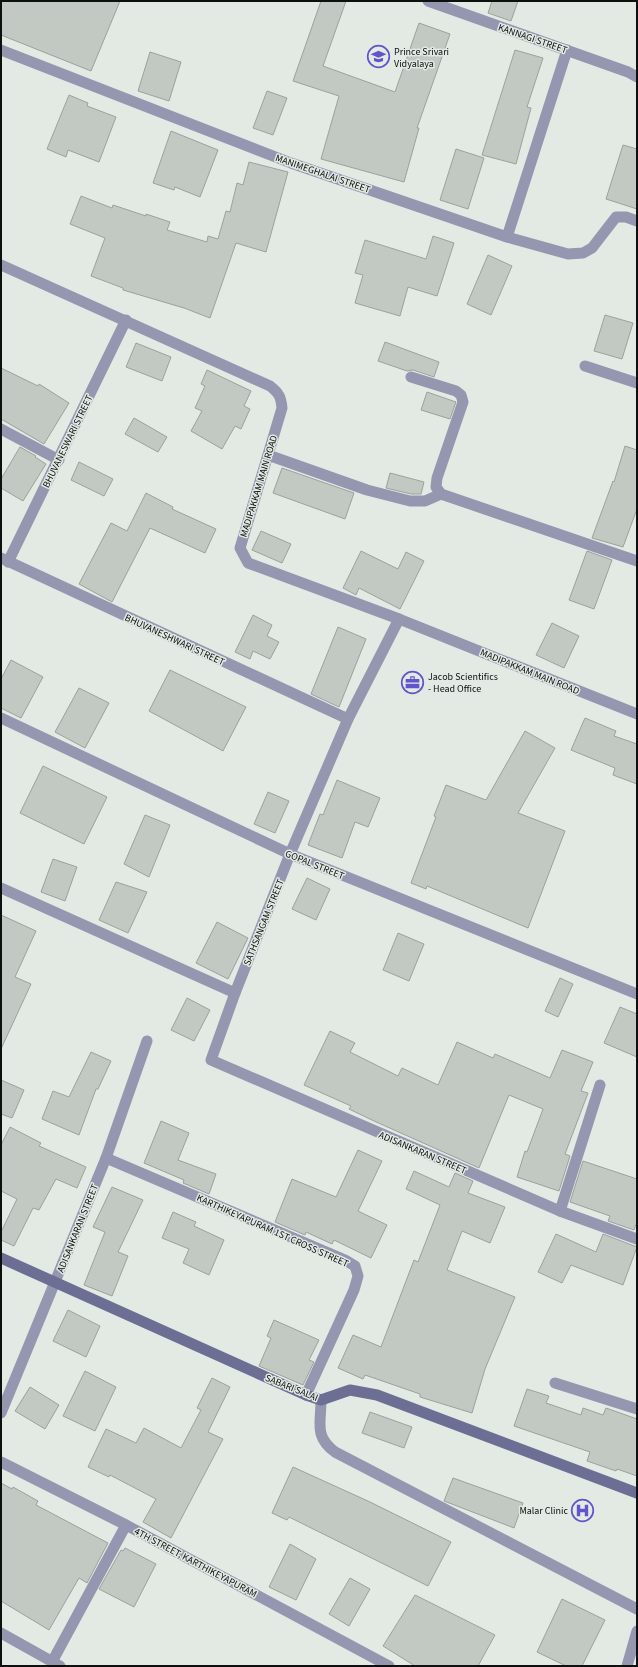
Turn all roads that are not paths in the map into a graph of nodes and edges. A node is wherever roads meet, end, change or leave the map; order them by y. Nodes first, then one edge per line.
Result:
1 (428, 1) edge
2 (1, 50) edge
3 (567, 50) junction
4 (637, 77) edge
5 (637, 221) edge
6 (507, 237) junction
7 (1, 265) edge
8 (126, 320) junction
9 (585, 366) dead end
10 (411, 377) dead end
11 (637, 383) edge
12 (1, 429) edge
13 (268, 455) junction
14 (59, 460) junction
15 (441, 494) junction
16 (5, 560) edge
17 (637, 561) edge
18 (399, 619) junction
19 (637, 714) edge
20 (1, 718) edge
21 (348, 719) junction
22 (290, 854) junction
23 (1, 888) edge
24 (235, 993) junction
25 (637, 994) edge
26 (147, 1041) dead end
27 (211, 1060) joint
28 (600, 1085) dead end
29 (106, 1158) junction
30 (560, 1211) junction
31 (637, 1239) edge
32 (1, 1258) edge
33 (55, 1282) junction
34 (555, 1383) dead end
35 (306, 1394) junction
36 (322, 1400) junction
37 (637, 1409) edge
38 (1, 1413) edge
39 (1, 1462) edge
40 (637, 1493) edge
41 (126, 1525) junction
42 (637, 1609) edge
43 (637, 1631) edge
44 (1, 1633) edge
45 (56, 1664) edge
46 (389, 1666) edge
47 (627, 1666) edge

1 - 3 street, KANNAGI STREET
2 - 6 street, MANIMEGHALAI STREET
3 - 4 street, KANNAGI STREET
3 - 6 street
5 - 6 street, MANIMEGHALAI STREET
7 - 8 street, MADIPAKKAM MAIN ROAD
8 - 13 street, MADIPAKKAM MAIN ROAD
8 - 14 street, BHUVANESWARI STREET
9 - 11 street
10 - 15 street
12 - 14 street
13 - 15 street
13 - 18 street, MADIPAKKAM MAIN ROAD
14 - 16 street, BHUVANESWARI STREET
15 - 17 street
16 - 21 street, BHUVANESHWARI STREET
18 - 19 street, MADIPAKKAM MAIN ROAD
18 - 21 street, SATHSANGAM STREET
20 - 22 street, GOPAL STREET
21 - 22 street, SATHSANGAM STREET
22 - 24 street, SATHSANGAM STREET
22 - 25 street, GOPAL STREET
23 - 24 street
24 - 27 street, SATHSANGAM STREET
26 - 29 street, ADISANKARAN STREET
27 - 30 street, ADISANKARAN STREET
28 - 30 street
29 - 33 street, ADISANKARAN STREET
29 - 35 street, KARTHIKEYAPURAM 1ST CROSS STREET
30 - 31 street, ADISANKARAN STREET
32 - 33 main road, SABARI SALAI
33 - 35 main road, SABARI SALAI
33 - 38 street, ADISANKARAN STREET
34 - 37 street
35 - 36 main road, SABARI SALAI
36 - 40 main road, SABARI SALAI
36 - 42 street
39 - 41 street, 4TH STREET, KARTHIKEYAPURAM
41 - 45 street
41 - 46 street, 4TH STREET, KARTHIKEYAPURAM
43 - 47 street
44 - 45 street

